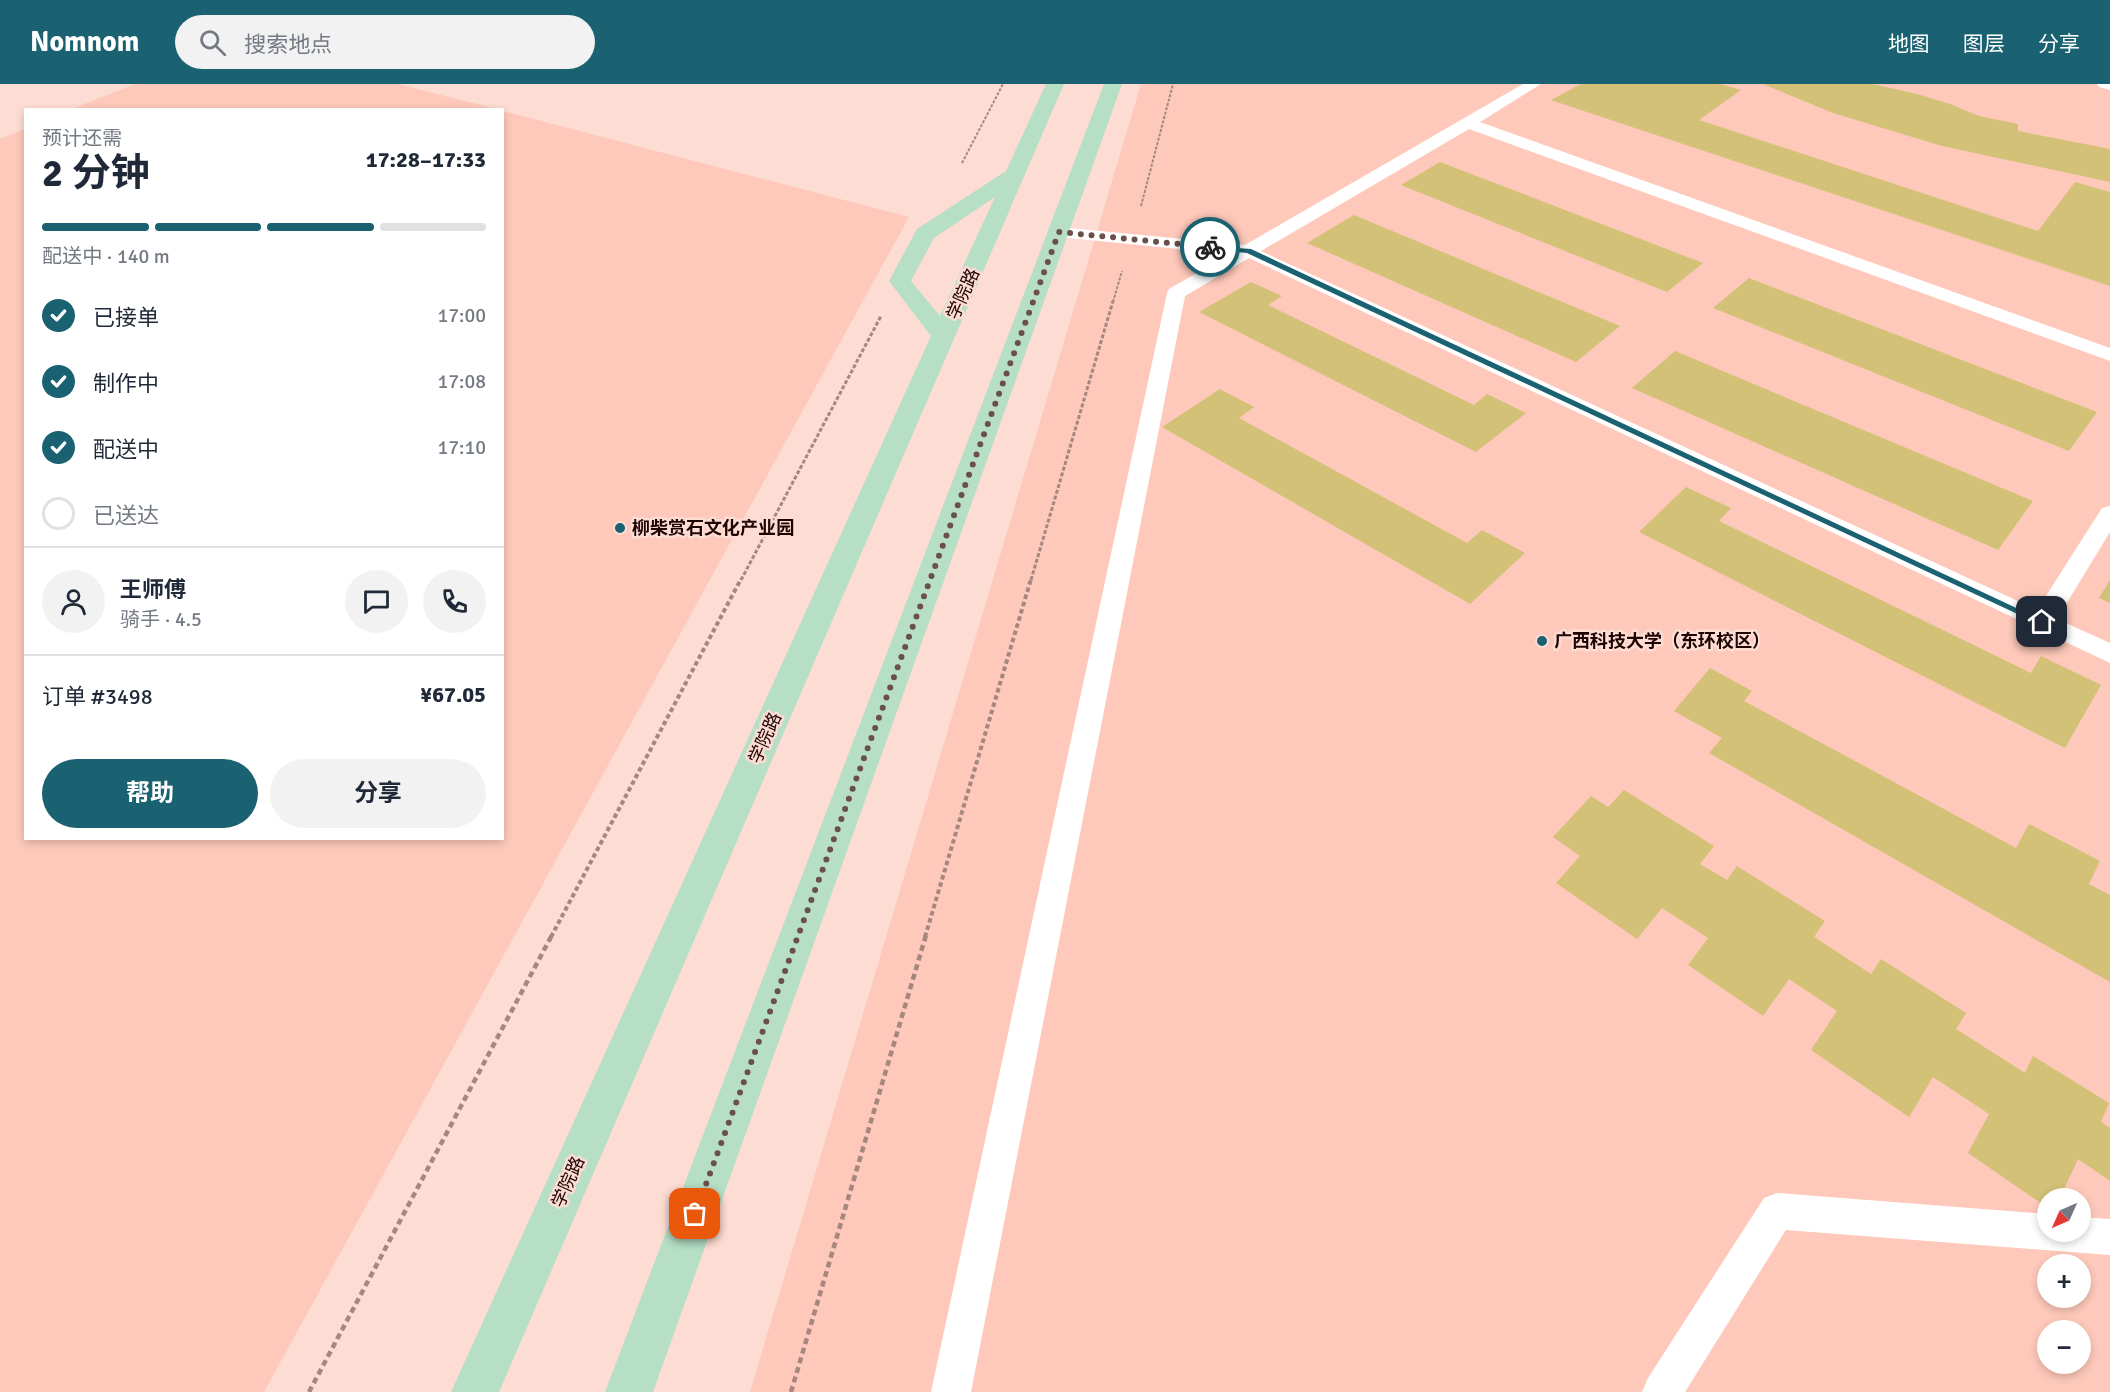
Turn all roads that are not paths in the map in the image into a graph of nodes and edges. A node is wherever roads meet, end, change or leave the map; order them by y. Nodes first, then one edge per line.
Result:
1 (1055, 84) edge
2 (1113, 84) edge
3 (1534, 84) edge
4 (2104, 84) edge
5 (2110, 86) edge
6 (1468, 123) junction
7 (1017, 173) junction
8 (1059, 232) junction
9 (1248, 251) junction
10 (944, 336) junction
11 (2110, 355) edge
12 (2110, 513) edge
13 (2042, 622) junction
14 (2110, 654) edge
15 (2110, 1237) edge
16 (475, 1392) edge
17 (629, 1392) edge
18 (951, 1392) edge
19 (1662, 1392) edge

1 - 7 main road, 学院路
2 - 8 main road
3 - 6 lane
4 - 5 lane
6 - 9 lane
6 - 11 lane
7 - 10 main road, 学院路
7 - 10 main road
8 - 9 lane
8 - 17 main road
9 - 13 lane
9 - 18 lane
10 - 16 main road, 学院路
12 - 13 lane
13 - 14 lane
15 - 19 lane

